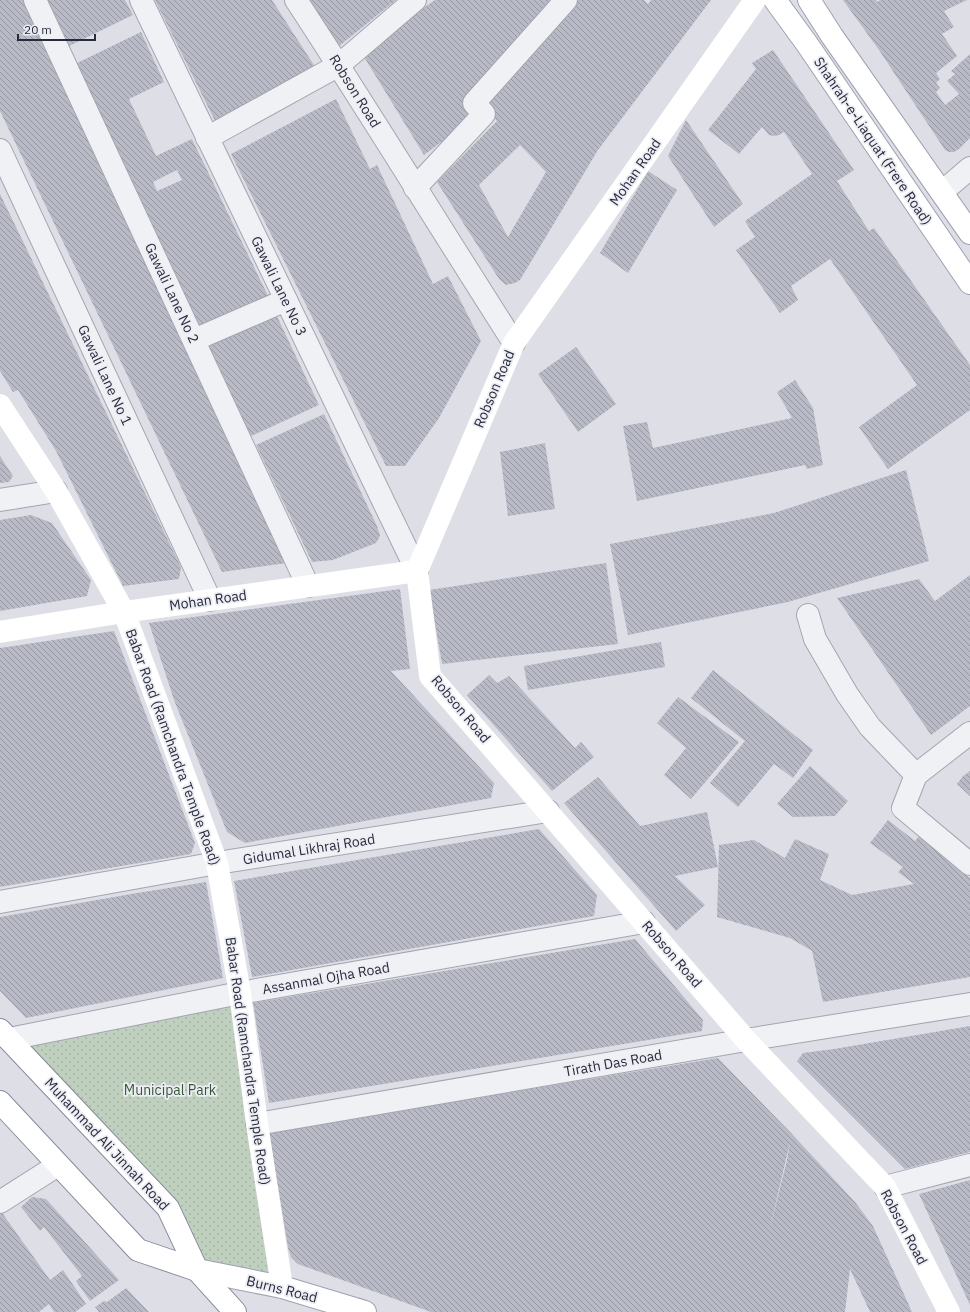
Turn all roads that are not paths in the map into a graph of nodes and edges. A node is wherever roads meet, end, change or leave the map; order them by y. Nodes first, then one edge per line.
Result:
1 (35, 0) edge
2 (141, 0) edge
3 (296, 0) edge
4 (415, 0) edge
5 (566, 0) edge
6 (755, 0) edge
7 (775, 0) edge
8 (809, 0) edge
9 (339, 65) junction
10 (207, 138) junction
11 (0, 150) edge
12 (970, 168) edge
13 (415, 188) junction
14 (942, 192) junction
15 (970, 233) edge
16 (970, 283) edge
17 (286, 300) junction
18 (194, 340) junction
19 (514, 343) junction
20 (0, 405) edge
21 (56, 491) junction
22 (0, 500) edge
23 (417, 571) junction
24 (308, 586) junction
25 (210, 600) junction
26 (124, 612) junction
27 (808, 615) dead end
28 (0, 632) edge
29 (970, 733) edge
30 (916, 775) junction
31 (548, 811) junction
32 (217, 863) junction
33 (970, 864) edge
34 (0, 902) edge
35 (644, 922) junction
36 (240, 993) junction
37 (970, 1004) edge
38 (4, 1034) edge
39 (746, 1040) junction
40 (0, 1102) edge
41 (257, 1124) junction
42 (58, 1165) junction
43 (970, 1165) edge
44 (885, 1187) junction
45 (0, 1202) edge
46 (197, 1270) junction
47 (282, 1287) junction
48 (360, 1311) edge
49 (235, 1312) edge
50 (949, 1312) edge

1 - 18 street, Gawali Lane No 2
2 - 10 street, Gawali Lane No 3
3 - 9 street, Robson Road
4 - 9 street
5 - 13 street
6 - 19 main road, Mohan Road
7 - 16 main road, Shahrah-e-Liaquat (Frere Road)
8 - 14 main road, Shahrah-e-Liaquat (Frere Road)
9 - 10 street
9 - 13 street, Robson Road
10 - 17 street, Gawali Lane No 3
11 - 25 street, Gawali Lane No 1
12 - 14 street
13 - 19 street, Robson Road
14 - 15 main road, Shahrah-e-Liaquat (Frere Road)
17 - 18 street
17 - 23 street, Gawali Lane No 3
18 - 24 street, Gawali Lane No 2
19 - 23 main road, Robson Road
20 - 21 main road, Babar Road (Ramchandra Temple Road)
21 - 22 street
21 - 26 main road, Babar Road (Ramchandra Temple Road)
23 - 24 main road, Mohan Road
23 - 31 main road, Robson Road
24 - 25 main road, Mohan Road
25 - 26 main road, Mohan Road
26 - 28 main road, Mohan Road
26 - 32 main road, Babar Road (Ramchandra Temple Road)
27 - 30 street
29 - 30 street
30 - 33 street
31 - 32 street, Gidumal Likhraj Road
31 - 35 main road, Robson Road
32 - 34 street, Gidumal Likhraj Road
32 - 36 main road, Babar Road (Ramchandra Temple Road)
35 - 36 street, Assanmal Ojha Road
35 - 39 main road, Robson Road
36 - 38 street, Assanmal Ojha Road
36 - 41 main road, Babar Road (Ramchandra Temple Road)
37 - 39 street, Tirath Das Road
38 - 46 main road, Muhammad Ali Jinnah Road
39 - 41 street, Tirath Das Road
39 - 44 main road, Robson Road
40 - 42 main road, Muhammad Ali Jinnah Road
41 - 47 main road, Babar Road (Ramchandra Temple Road)
42 - 45 street
42 - 46 main road, Muhammad Ali Jinnah Road
43 - 44 street
44 - 50 main road, Robson Road
46 - 47 main road, Burns Road
46 - 49 main road, Muhammad Ali Jinnah Road
47 - 48 main road, Burns Road

